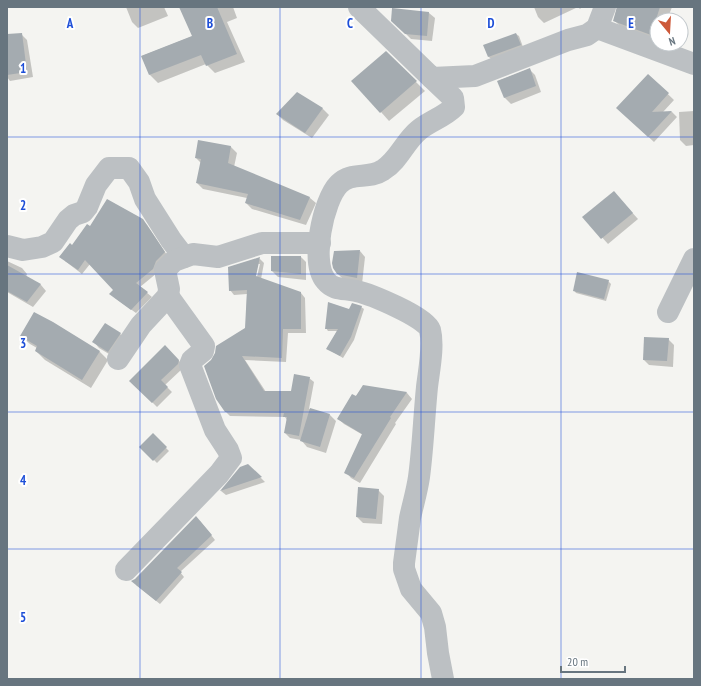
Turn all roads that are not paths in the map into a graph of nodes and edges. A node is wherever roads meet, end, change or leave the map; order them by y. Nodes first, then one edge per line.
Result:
1 (359, 7) edge
2 (605, 7) edge
3 (597, 28) junction
4 (694, 64) edge
5 (432, 78) junction
6 (320, 243) junction
7 (7, 246) edge
8 (184, 257) junction
9 (694, 259) edge
10 (168, 296) junction
11 (668, 312) dead end
12 (118, 359) dead end
13 (126, 570) dead end
14 (443, 679) edge

1 - 5 street
2 - 3 street
3 - 4 street
3 - 5 street
5 - 6 street
6 - 8 street
6 - 14 street
7 - 8 street
8 - 10 street
9 - 11 street
10 - 12 street
10 - 13 street

